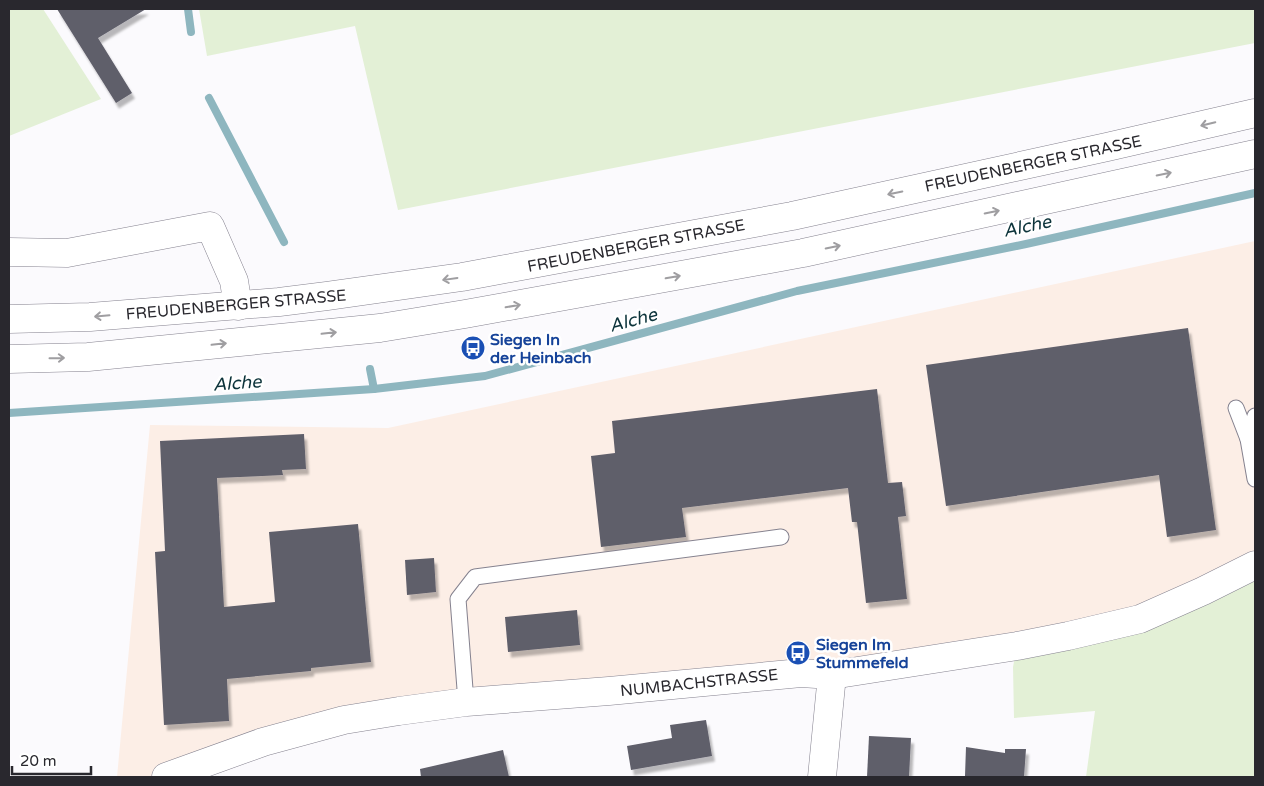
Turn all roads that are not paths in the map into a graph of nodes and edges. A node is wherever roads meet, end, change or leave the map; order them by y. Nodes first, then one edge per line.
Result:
1 (1255, 113) edge
2 (1255, 154) edge
3 (9, 252) edge
4 (238, 306) junction
5 (9, 320) edge
6 (9, 359) edge
7 (1236, 408) dead end
8 (1255, 416) edge
9 (1248, 439) junction
10 (1255, 479) edge
11 (780, 537) dead end
12 (1255, 565) edge
13 (832, 675) junction
14 (466, 702) junction
15 (166, 777) edge
16 (822, 777) edge

1 -> 4 main road, FREUDENBERGER STRASSE
6 -> 2 main road
3 - 4 main road
4 -> 5 main road, FREUDENBERGER STRASSE
7 - 9 lane
8 - 9 lane
9 - 10 lane
11 - 14 lane
12 - 13 main road, NUMBACHSTRASSE
13 - 14 main road, NUMBACHSTRASSE
13 - 16 main road
14 - 15 main road, NUMBACHSTRASSE

